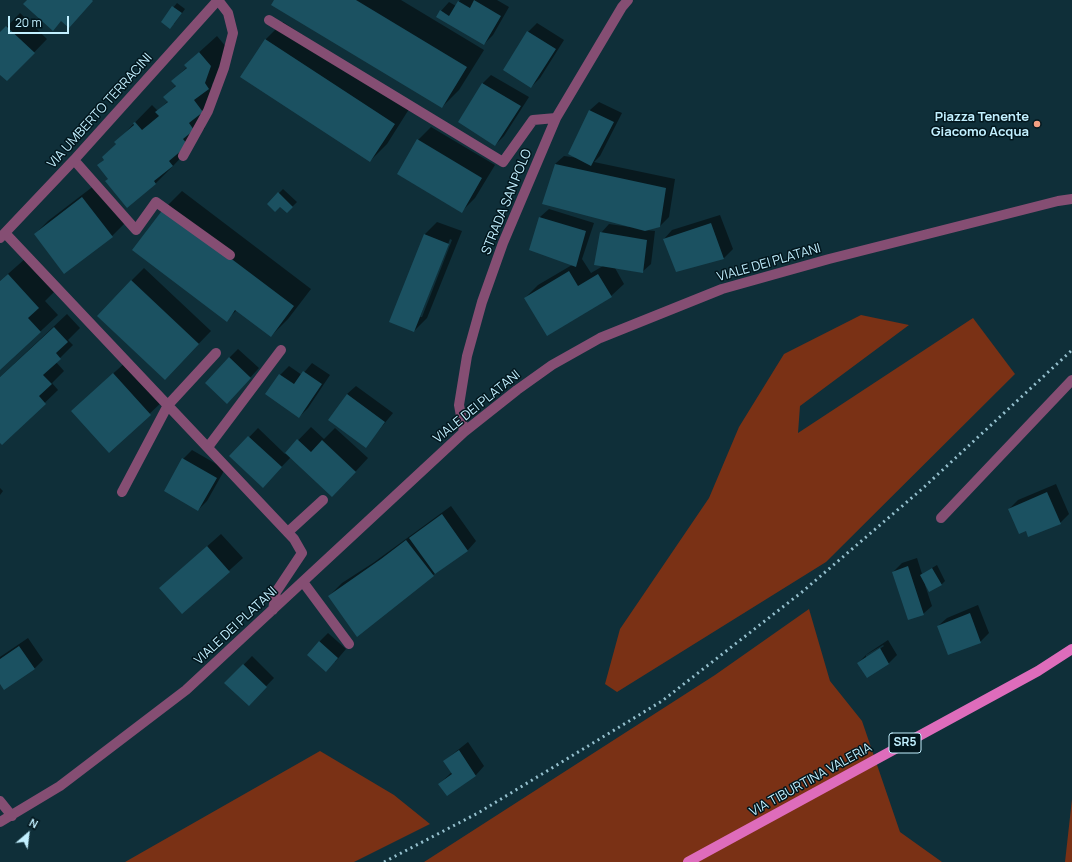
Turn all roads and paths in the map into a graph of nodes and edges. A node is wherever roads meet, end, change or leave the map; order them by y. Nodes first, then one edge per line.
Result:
1 (218, 0) edge
2 (628, 0) edge
3 (269, 20) dead end
4 (556, 118) junction
5 (183, 156) dead end
6 (74, 160) junction
7 (1072, 199) edge
8 (3, 236) edge
9 (230, 255) dead end
10 (281, 350) dead end
11 (216, 353) dead end
12 (1072, 380) edge
13 (168, 405) junction
14 (464, 432) junction
15 (208, 447) junction
16 (122, 492) dead end
17 (323, 500) dead end
18 (941, 518) dead end
19 (288, 532) junction
20 (303, 582) junction
21 (273, 610) junction
22 (349, 644) dead end
23 (1072, 648) edge
24 (0, 802) edge
25 (12, 816) junction
26 (0, 822) edge
27 (688, 862) edge

1 - 5 street
1 - 6 street, VIA UMBERTO TERRACINI
2 - 4 street, STRADA SAN POLO
3 - 4 street
4 - 14 street, STRADA SAN POLO
6 - 8 street, VIA UMBERTO TERRACINI
6 - 9 street
7 - 14 street, VIALE DEI PLATANI
8 - 13 street
10 - 15 street
11 - 13 street
12 - 18 street
13 - 15 street
13 - 16 street
14 - 20 street, VIALE DEI PLATANI
15 - 19 street
17 - 19 street
19 - 21 street
20 - 21 street, VIALE DEI PLATANI
20 - 22 street
21 - 25 street, VIALE DEI PLATANI
23 - 27 main road, VIA TIBURTINA VALERIA / SR5
24 - 25 street
25 - 26 street, VIALE DEI PLATANI

